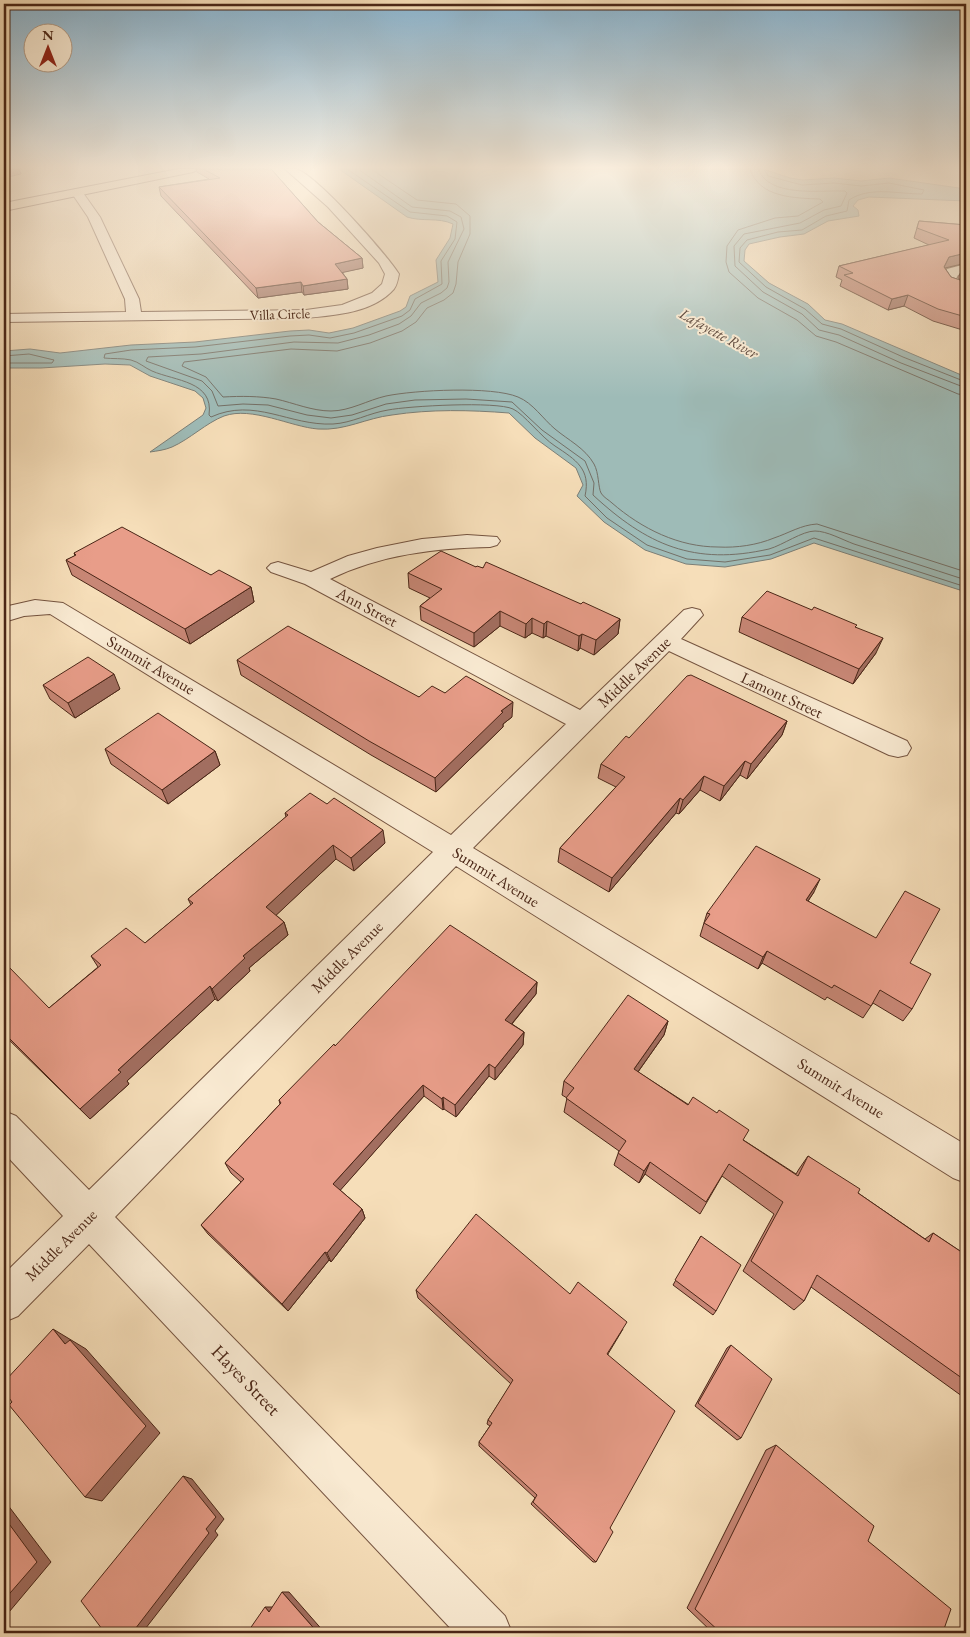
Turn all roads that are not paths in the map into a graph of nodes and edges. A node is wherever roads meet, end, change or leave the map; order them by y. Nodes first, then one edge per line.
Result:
1 (107, 245) edge
2 (369, 245) edge
3 (966, 268) edge
4 (966, 290) edge
5 (133, 316) junction
6 (4, 318) edge
7 (490, 541) dead end
8 (278, 568) dead end
9 (314, 579) junction
10 (12, 611) edge
11 (692, 615) dead end
12 (666, 641) junction
13 (582, 722) junction
14 (898, 748) dead end
15 (453, 851) junction
16 (4, 1128) edge
17 (966, 1165) edge
18 (89, 1217) junction
19 (4, 1302) edge
20 (488, 1633) edge

1 - 5 street
2 - 5 street, Villa Circle
3 - 4 street
5 - 6 street, Villa Circle
7 - 9 street, Ann Street
8 - 9 street
9 - 13 street, Ann Street
10 - 15 street, Summit Avenue
11 - 12 street, Middle Avenue
12 - 13 street, Middle Avenue
12 - 14 street, Lamont Street
13 - 15 street, Middle Avenue
15 - 17 street, Summit Avenue
15 - 18 street, Middle Avenue
16 - 18 street, Hayes Street
18 - 19 street, Middle Avenue
18 - 20 street, Hayes Street

